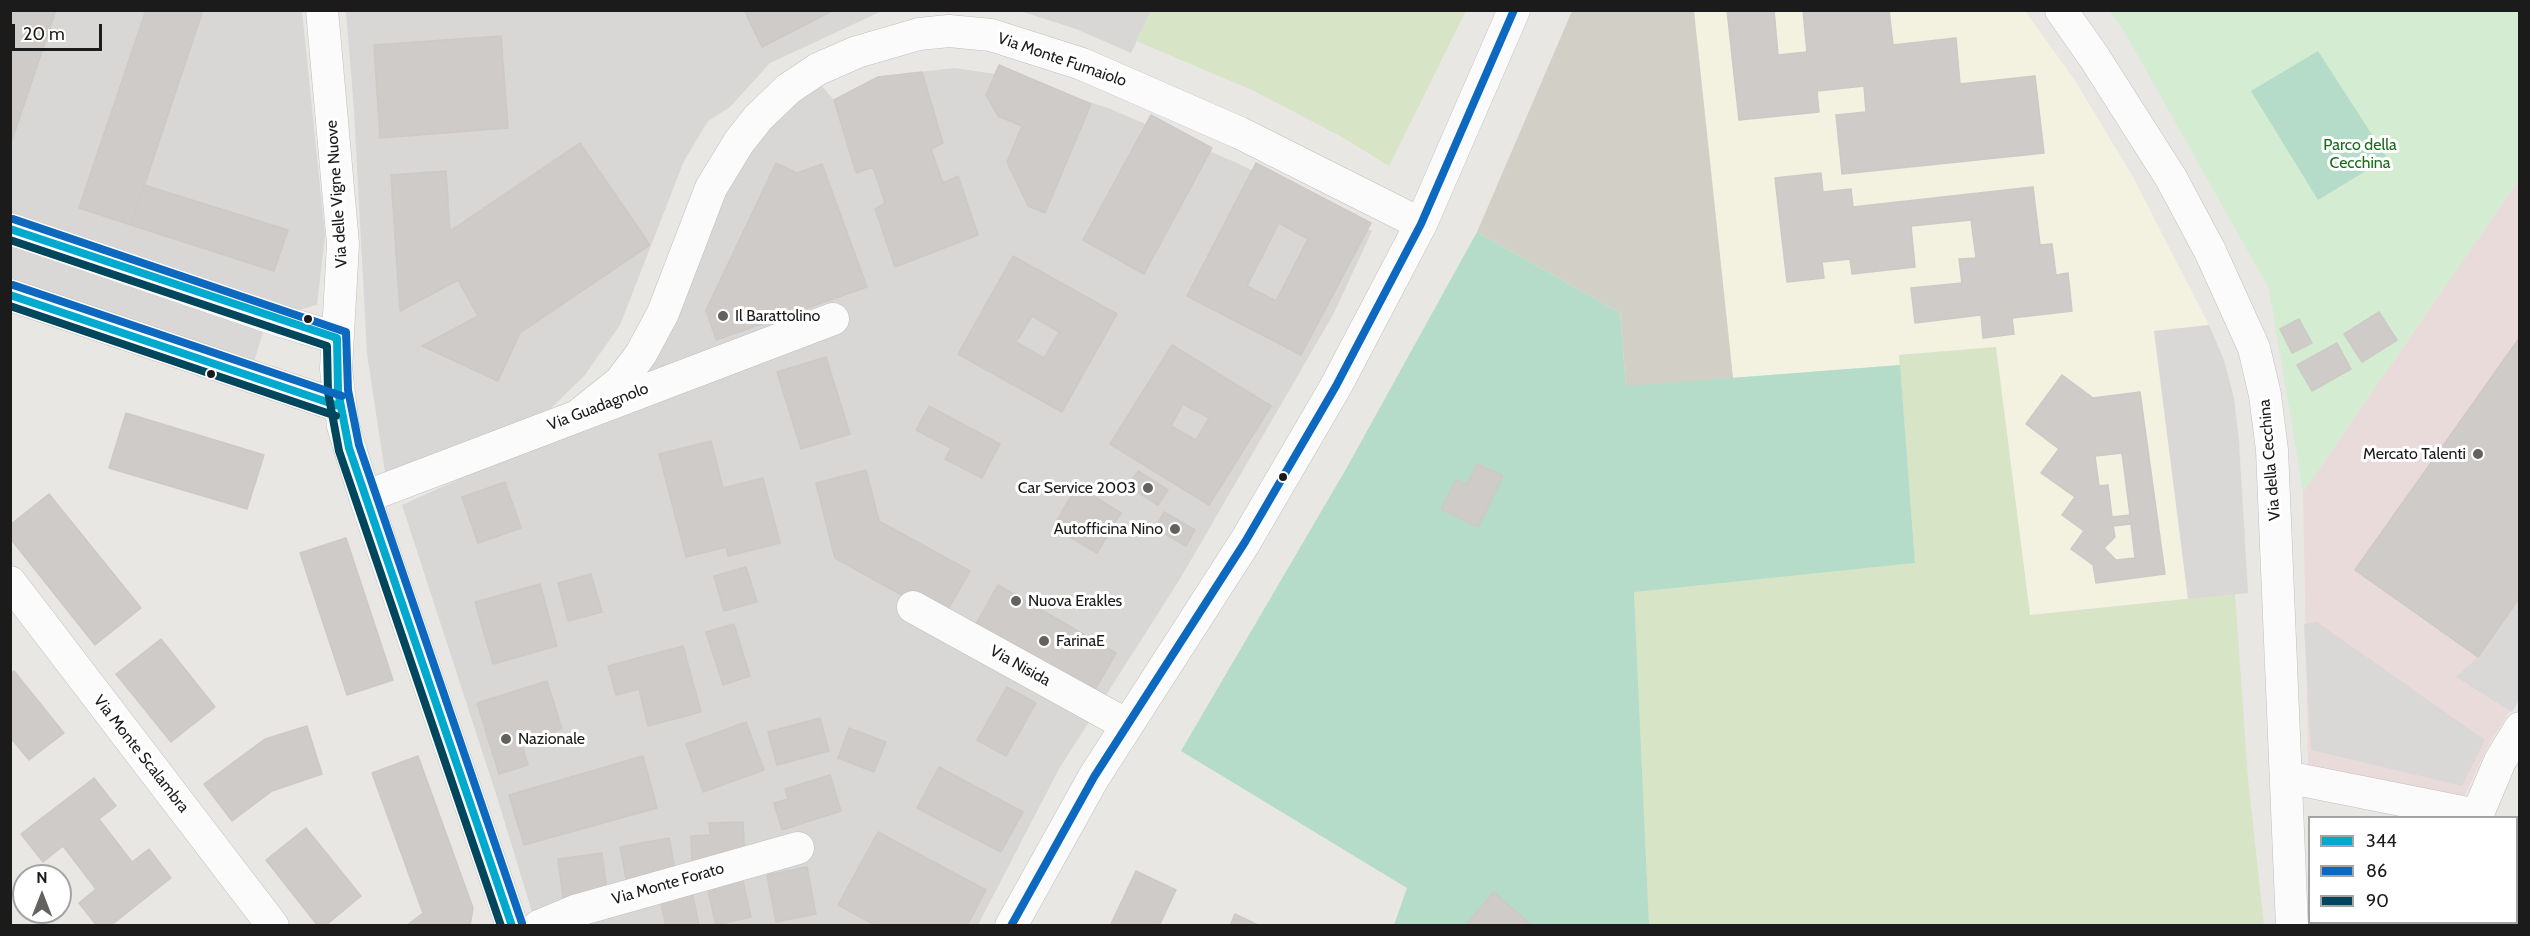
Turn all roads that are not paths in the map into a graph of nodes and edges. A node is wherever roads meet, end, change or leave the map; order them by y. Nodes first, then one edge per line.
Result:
1 (322, 10) edge
2 (1514, 10) edge
3 (2061, 10) edge
4 (1421, 224) junction
5 (10, 229) edge
6 (10, 295) edge
7 (833, 319) dead end
8 (338, 338) junction
9 (339, 406) junction
10 (580, 414) junction
11 (365, 497) junction
12 (10, 582) edge
13 (913, 607) dead end
14 (1127, 725) junction
15 (2520, 728) edge
16 (2286, 777) junction
17 (2477, 816) edge
18 (798, 848) dead end
19 (273, 926) edge
20 (512, 926) edge
21 (539, 926) edge
22 (1011, 926) edge
23 (2292, 926) edge

1 - 8 street, Via delle Vigne Nuove
2 - 4 street
3 - 16 street, Via della Cecchina
4 - 10 street, Via Monte Fumaiolo
4 - 14 street
5 - 8 street
6 - 9 street
7 - 10 street, Via Guadagnolo
8 - 9 street, Via delle Vigne Nuove
9 - 11 street, Via delle Vigne Nuove
10 - 11 street, Via Guadagnolo
11 - 20 street, Via delle Vigne Nuove
12 - 19 street, Via Monte Scalambra
13 - 14 street, Via Nisida
14 - 22 street
15 - 17 street
16 - 17 street
16 - 23 street, Via della Cecchina
18 - 21 street, Via Monte Forato

